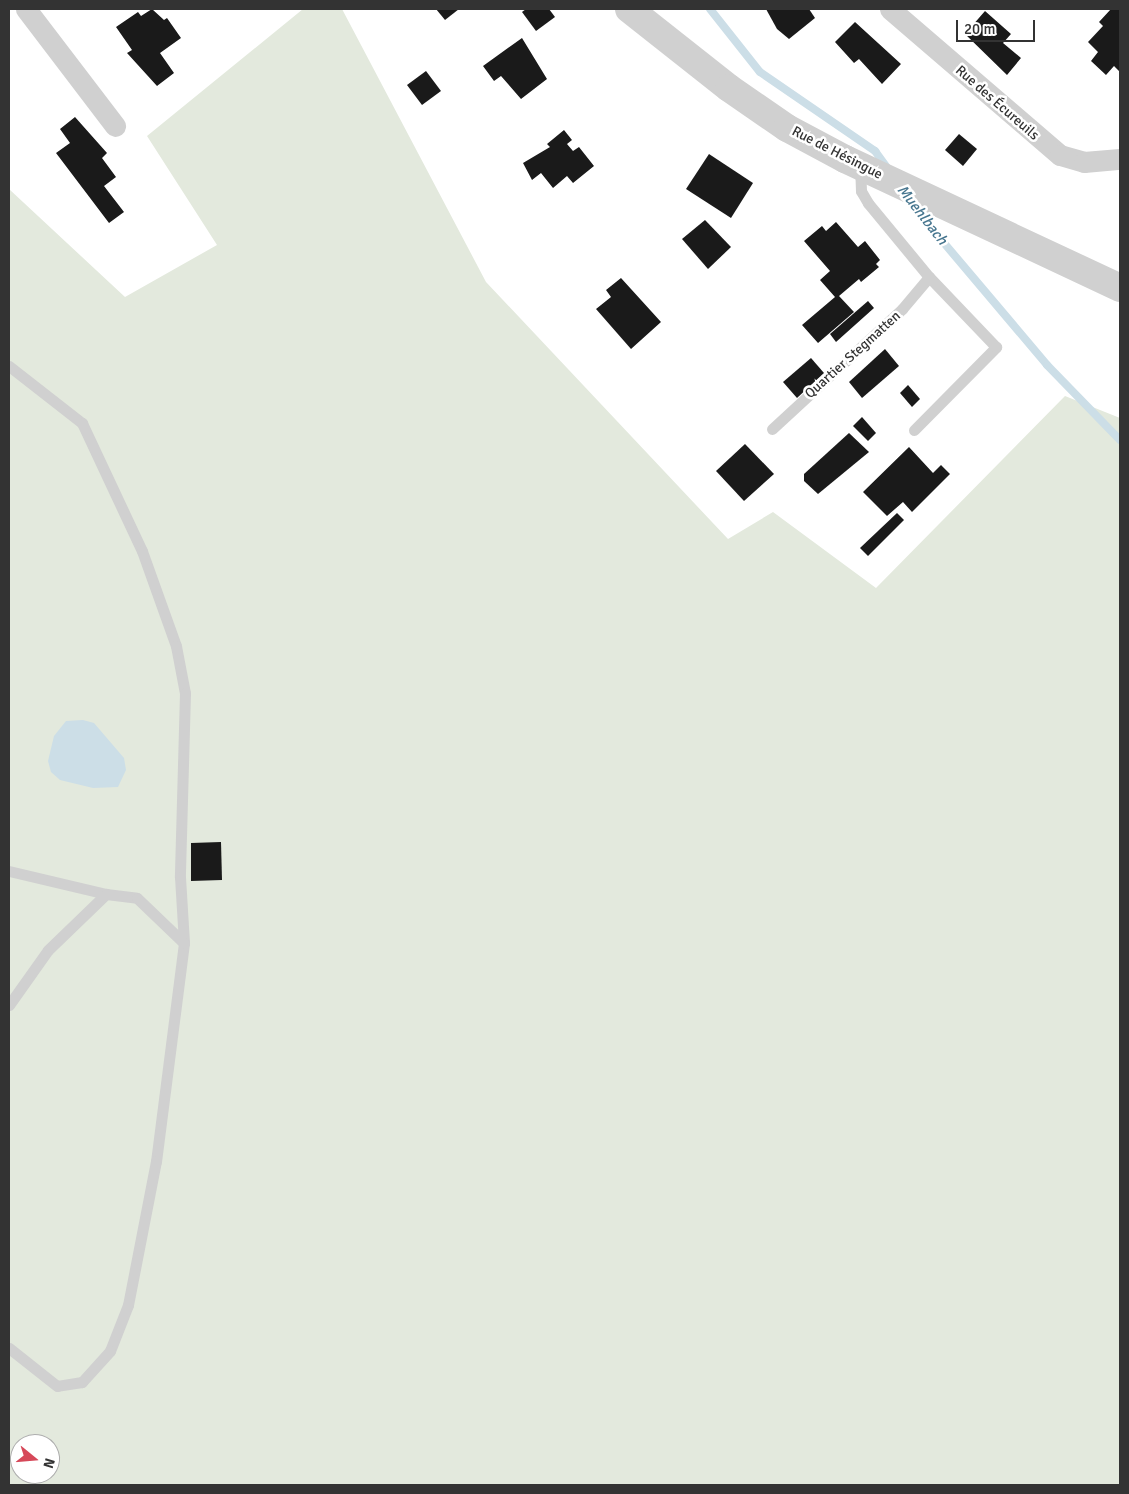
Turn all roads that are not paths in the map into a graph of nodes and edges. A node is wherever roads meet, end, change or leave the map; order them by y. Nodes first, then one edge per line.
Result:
1 (26, 9) edge
2 (629, 9) edge
3 (890, 9) edge
4 (115, 126) dead end
5 (1120, 159) edge
6 (866, 168) junction
7 (929, 277) junction
8 (1120, 288) edge
9 (9, 366) edge
10 (772, 429) dead end
11 (914, 430) dead end
12 (9, 871) edge
13 (106, 894) junction
14 (184, 943) junction
15 (9, 1005) edge
16 (9, 1348) edge

1 - 4 street
2 - 6 street, Rue de Hésingue
3 - 5 street, Rue des Écureuils
6 - 7 lane
6 - 8 street, Rue de Hésingue
7 - 10 lane, Quartier Stegmatten
7 - 11 lane
9 - 14 lane
12 - 13 lane
13 - 14 lane
13 - 15 lane
14 - 16 lane

